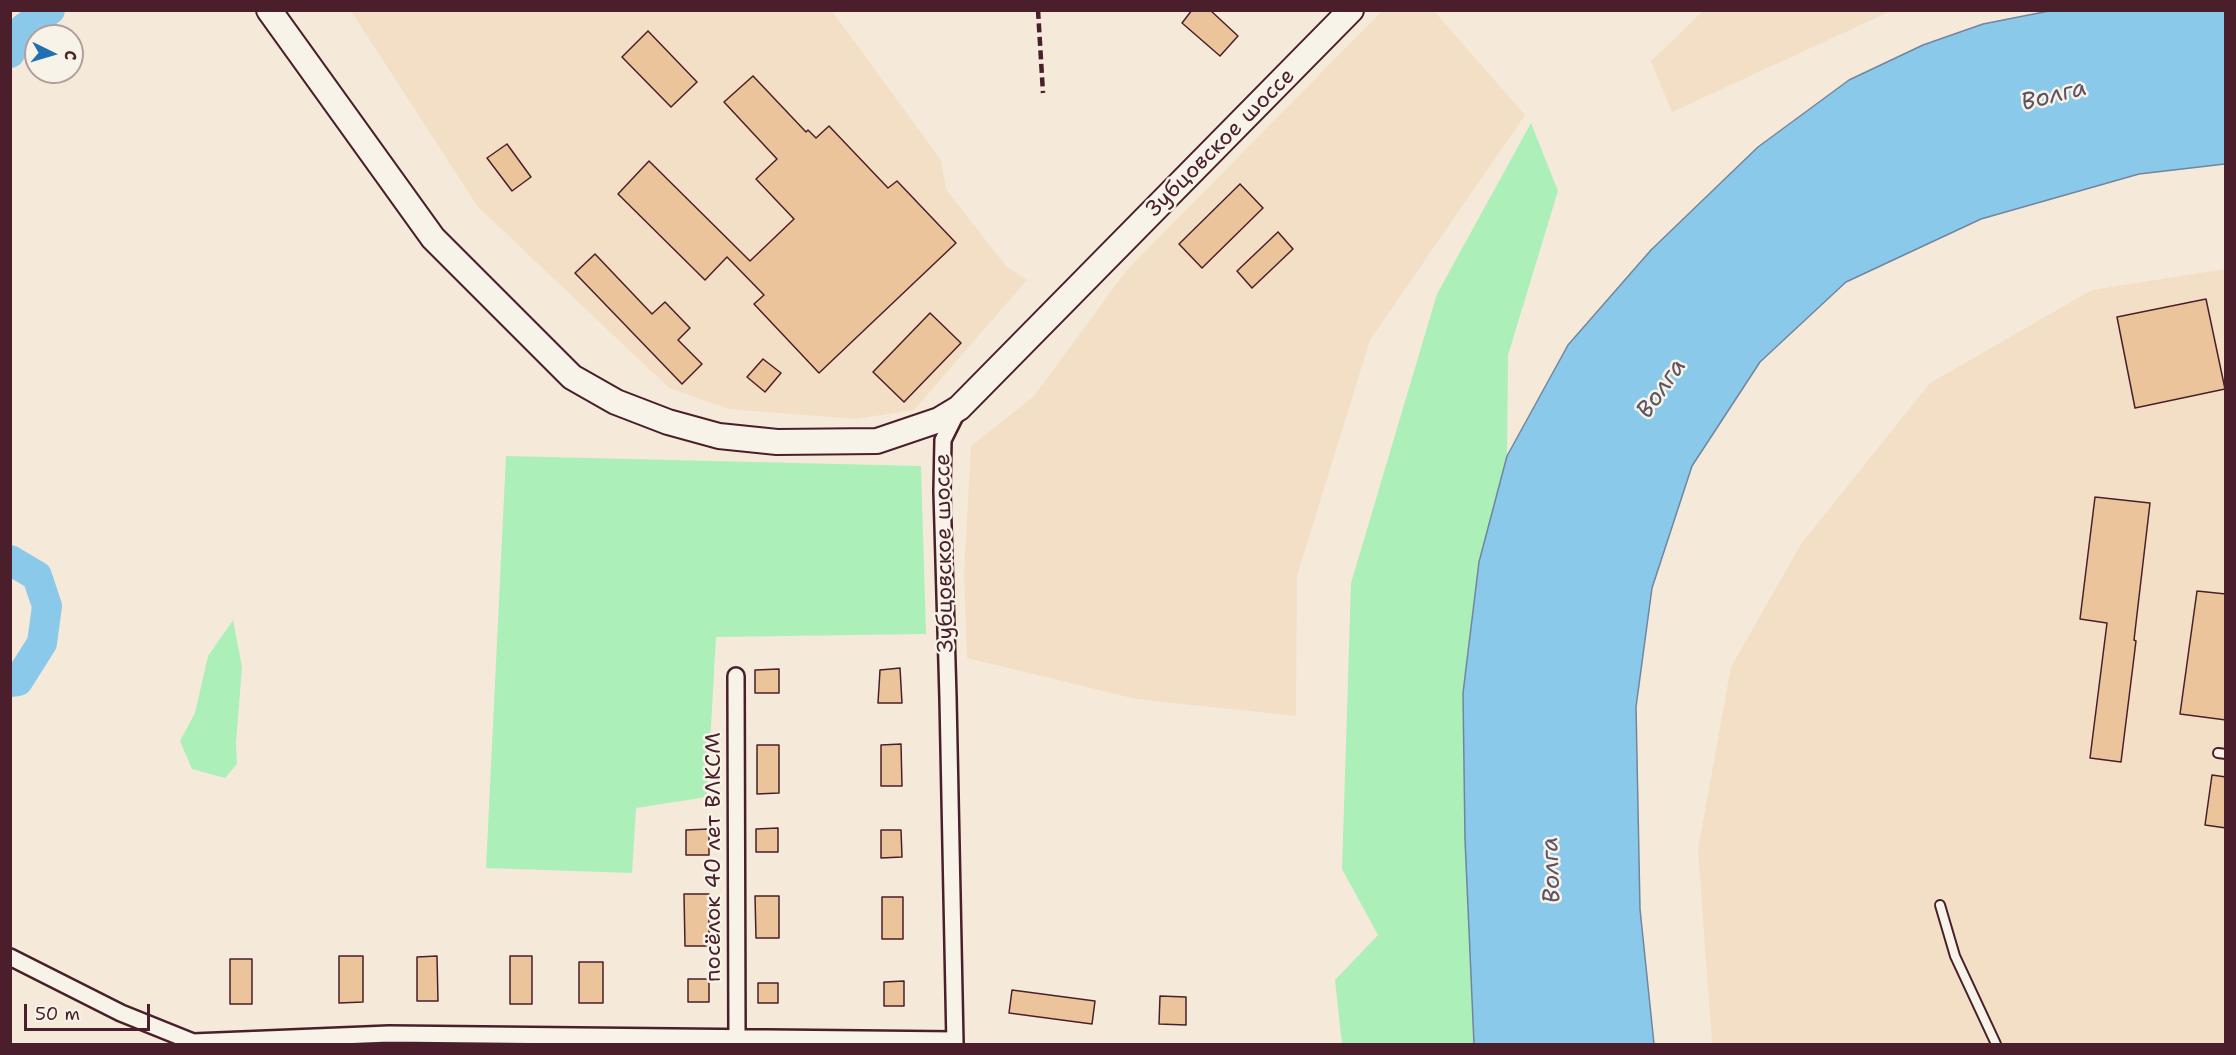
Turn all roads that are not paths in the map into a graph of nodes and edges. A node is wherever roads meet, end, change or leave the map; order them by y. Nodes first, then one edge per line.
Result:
1 (269, 10) edge
2 (1351, 10) edge
3 (959, 408) junction
4 (736, 676) dead end
5 (1940, 905) dead end
6 (10, 957) edge
7 (389, 1039) edge
8 (556, 1040) edge
9 (737, 1041) edge
10 (955, 1042) edge
11 (193, 1043) edge
12 (1996, 1044) edge

1 - 3 main road
2 - 3 main road, Зубцовское шоссе
3 - 10 street, Зубцовское шоссе
4 - 9 street, посёлок 40 лет ВЛКСМ
5 - 12 lane
6 - 11 street
7 - 8 street
7 - 11 street
8 - 9 street
9 - 10 street

